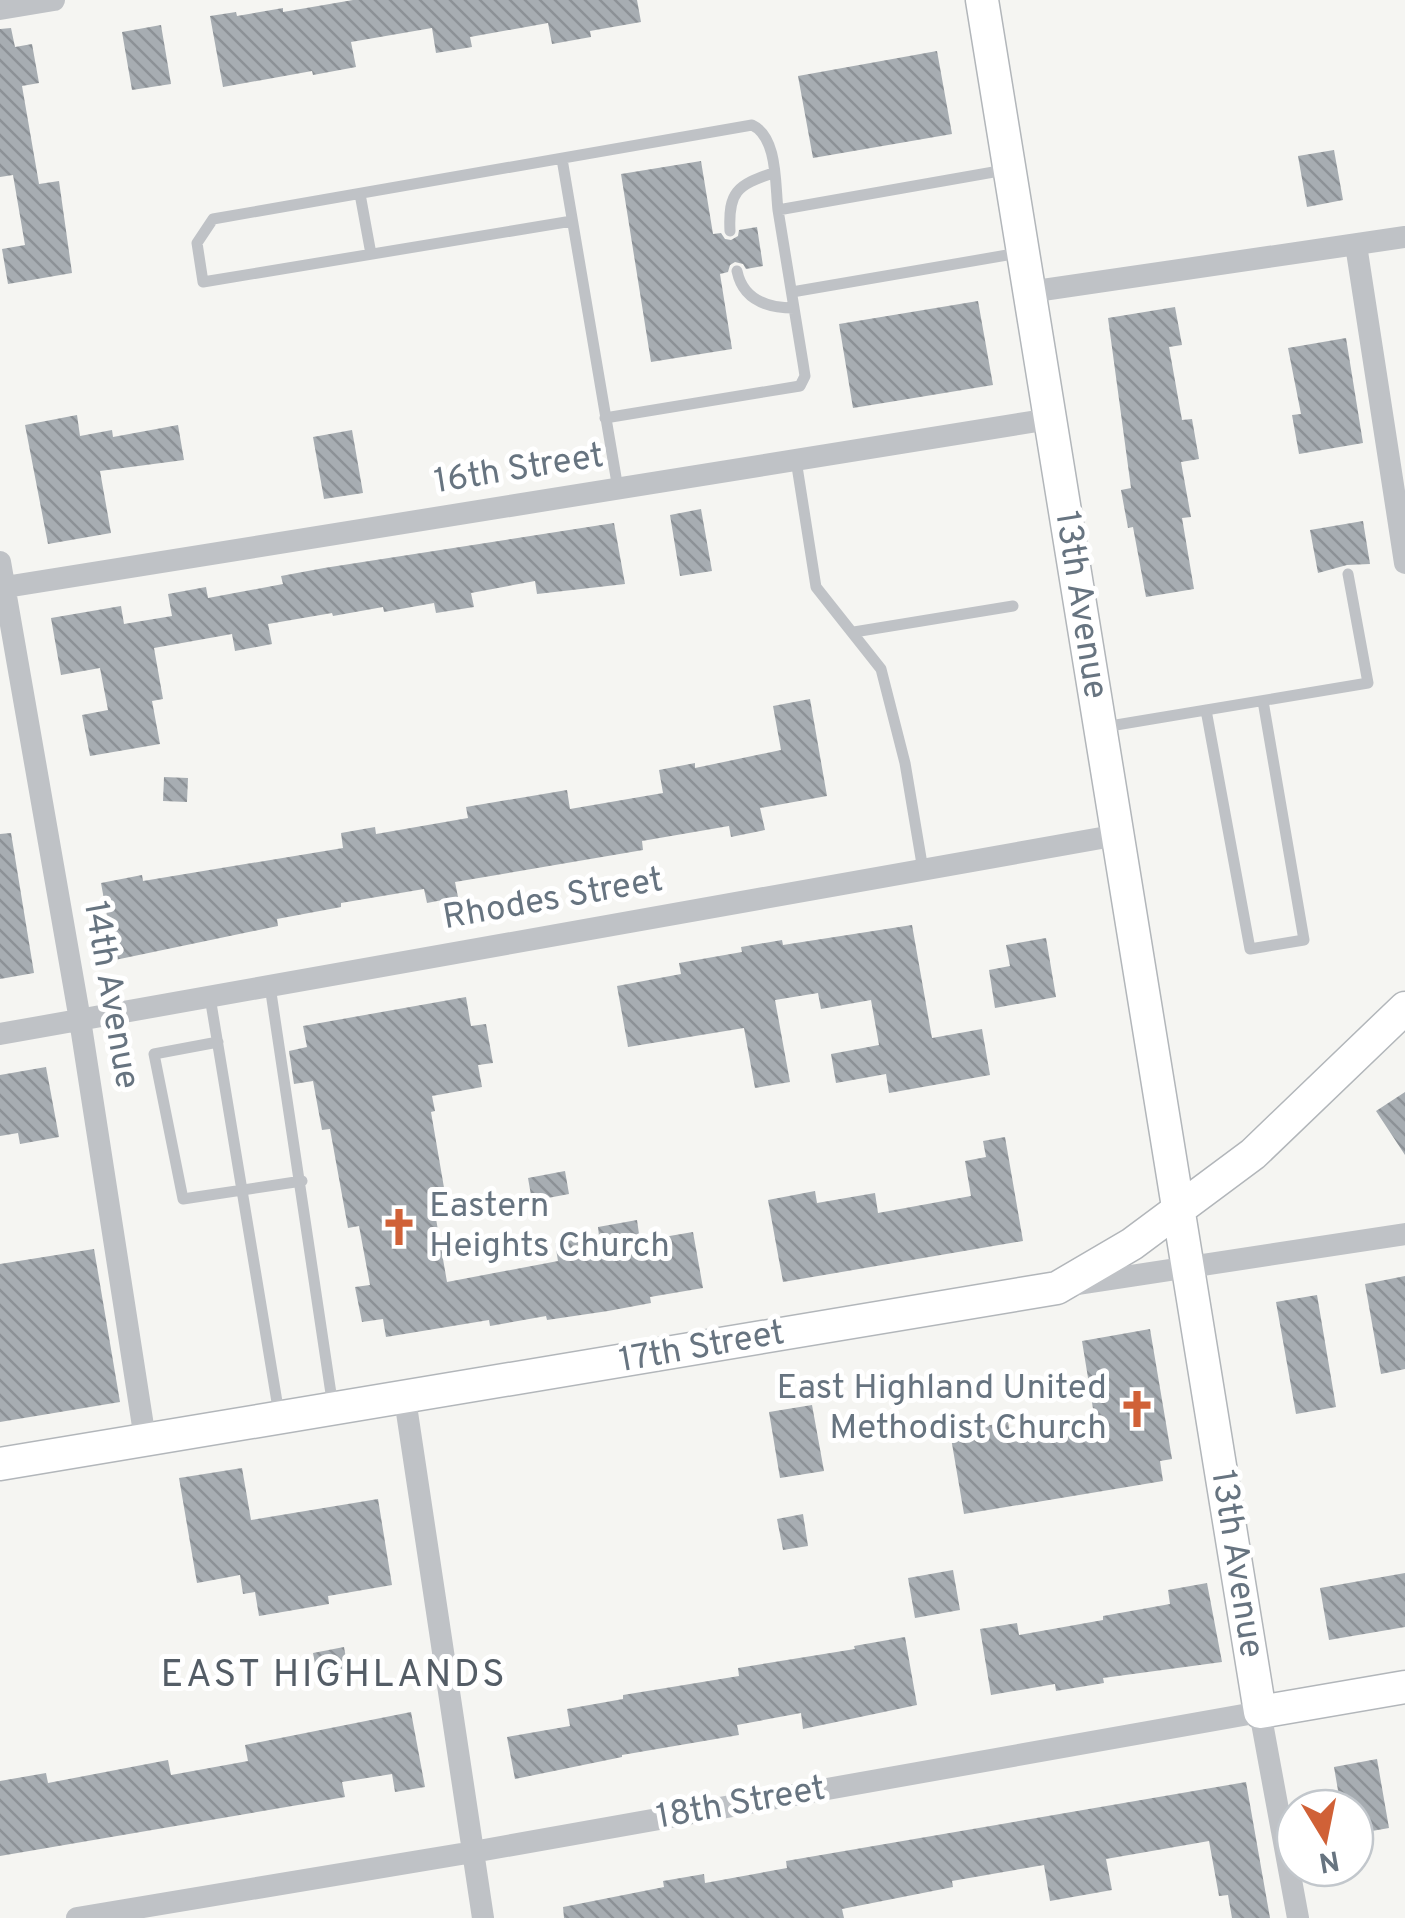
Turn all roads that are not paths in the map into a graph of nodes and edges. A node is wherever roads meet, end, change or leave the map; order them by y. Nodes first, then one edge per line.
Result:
1 (54, 0) edge
2 (982, 0) edge
3 (0, 9) edge
4 (562, 158) junction
5 (1009, 169) junction
6 (773, 173) junction
7 (360, 194) junction
8 (778, 210) junction
9 (572, 221) junction
10 (730, 231) dead end
11 (1405, 237) edge
12 (1356, 245) junction
13 (1023, 253) junction
14 (371, 254) junction
15 (736, 271) dead end
16 (792, 292) junction
17 (1029, 292) junction
18 (794, 308) junction
19 (606, 418) junction
20 (1050, 419) junction
21 (796, 460) junction
22 (618, 489) junction
23 (0, 562) edge
24 (1405, 563) edge
25 (1348, 574) dead end
26 (2, 587) edge
27 (1013, 606) dead end
28 (854, 632) junction
29 (1263, 701) junction
30 (1206, 710) junction
31 (1100, 728) junction
32 (1246, 834) dead end
33 (1118, 836) junction
34 (1229, 837) junction
35 (1252, 869) dead end
36 (923, 870) junction
37 (1236, 872) junction
38 (1257, 902) dead end
39 (1242, 905) junction
40 (270, 986) junction
41 (210, 997) junction
42 (1405, 1008) edge
43 (80, 1020) junction
44 (0, 1034) edge
45 (218, 1042) junction
46 (302, 1180) junction
47 (244, 1189) junction
48 (1178, 1210) junction
49 (1405, 1234) edge
50 (1187, 1266) junction
51 (1057, 1288) junction
52 (405, 1399) junction
53 (334, 1410) junction
54 (280, 1418) junction
55 (146, 1440) junction
56 (0, 1464) edge
57 (1405, 1687) edge
58 (1260, 1712) junction
59 (472, 1852) junction
60 (77, 1918) edge
61 (483, 1918) edge
62 (1298, 1918) edge

1 - 3 street
2 - 5 street, 13th Avenue
4 - 6 lane
4 - 7 lane
4 - 9 lane
5 - 8 lane
5 - 13 street, 13th Avenue
6 - 8 lane
6 - 10 lane
7 - 14 lane
7 - 14 lane
8 - 16 lane
9 - 14 lane
9 - 19 lane
11 - 12 street
12 - 17 street
12 - 24 street
13 - 16 lane
13 - 17 street, 13th Avenue
15 - 18 lane
16 - 18 lane
17 - 20 street, 13th Avenue
18 - 19 lane
19 - 22 lane
20 - 21 street, 16th Street
20 - 31 street, 13th Avenue
21 - 22 street, 16th Street
21 - 28 lane
22 - 26 street, 16th Street
23 - 26 street, 14th Avenue
25 - 29 lane
26 - 43 street, 14th Avenue
27 - 28 lane
28 - 36 lane
29 - 30 lane
29 - 39 lane
30 - 31 lane
30 - 34 lane
31 - 33 street, 13th Avenue
32 - 34 lane
33 - 36 street, Rhodes Street
33 - 48 street, 13th Avenue
34 - 37 lane
35 - 37 lane
36 - 40 street, Rhodes Street
37 - 39 lane
38 - 39 lane
40 - 41 street, Rhodes Street
40 - 46 lane
41 - 43 street, Rhodes Street
41 - 45 lane
42 - 48 street
43 - 44 street, Rhodes Street
43 - 55 street, 14th Avenue
45 - 47 lane
45 - 47 lane
46 - 47 lane
46 - 53 lane
47 - 54 lane
48 - 50 street, 13th Avenue
48 - 51 street
49 - 50 street, 17th Street
50 - 51 street, 17th Street
50 - 58 street, 13th Avenue
51 - 52 street, 17th Street
52 - 53 street, 17th Street
52 - 59 street
53 - 54 street, 17th Street
54 - 55 street, 17th Street
55 - 56 street, 17th Street
57 - 58 street, 18th Street
58 - 59 street, 18th Street
58 - 62 street, 13th Avenue
59 - 60 street, 18th Street
59 - 61 street

